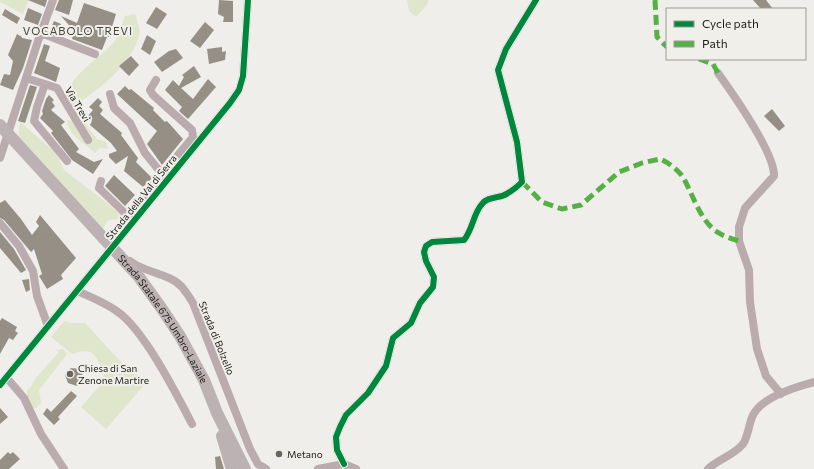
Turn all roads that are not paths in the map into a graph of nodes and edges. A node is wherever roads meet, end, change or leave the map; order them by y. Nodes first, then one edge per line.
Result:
1 (53, 0) edge
2 (248, 0) edge
3 (536, 0) edge
4 (41, 33) junction
5 (95, 54) dead end
6 (718, 73) dead end
7 (26, 78) junction
8 (156, 80) dead end
9 (45, 84) junction
10 (110, 94) dead end
11 (0, 125) edge
12 (0, 136) edge
13 (88, 140) dead end
14 (0, 158) edge
15 (67, 160) dead end
16 (162, 174) junction
17 (101, 181) dead end
18 (128, 215) junction
19 (134, 221) junction
20 (0, 223) edge
21 (114, 245) junction
22 (77, 291) junction
23 (159, 311) junction
24 (48, 326) junction
25 (7, 378) junction
26 (814, 382) edge
27 (0, 385) edge
28 (782, 394) junction
29 (217, 413) junction
30 (192, 424) dead end
31 (344, 464) junction
32 (64, 469) edge
33 (232, 469) edge
34 (245, 469) edge
35 (266, 469) edge
36 (318, 469) edge
37 (356, 469) edge
38 (708, 469) edge

1 - 4 street
2 - 19 street, Strada della Val di Serra
3 - 31 street
4 - 5 street
4 - 7 street
6 - 28 street
7 - 9 street, Via Trevi
7 - 14 street
8 - 16 street, Strada della Val di Serra
9 - 13 street, Via Trevi
9 - 15 street
10 - 16 street, Strada della Val di Serra
11 - 23 highway, Strada Statale 675 Umbro-Laziale
12 - 23 highway, Strada Statale 675 Umbro-Laziale
16 - 18 street, Strada della Val di Serra
17 - 18 street, Strada della Val di Serra
18 - 19 street, Strada della Val di Serra
19 - 21 street, Strada della Val di Serra
20 - 24 street
21 - 22 street, Strada della Val di Serra
21 - 35 street, Strada di Bolzello
22 - 24 street, Strada della Val di Serra
22 - 30 street
23 - 29 highway, Strada Statale 675 Umbro-Laziale
24 - 25 street, Strada della Val di Serra
25 - 27 street, Strada della Val di Serra
25 - 32 street
26 - 28 street
28 - 38 street
29 - 33 highway
29 - 34 highway, Strada Statale 675 Umbro-Laziale
31 - 36 street
31 - 37 street

